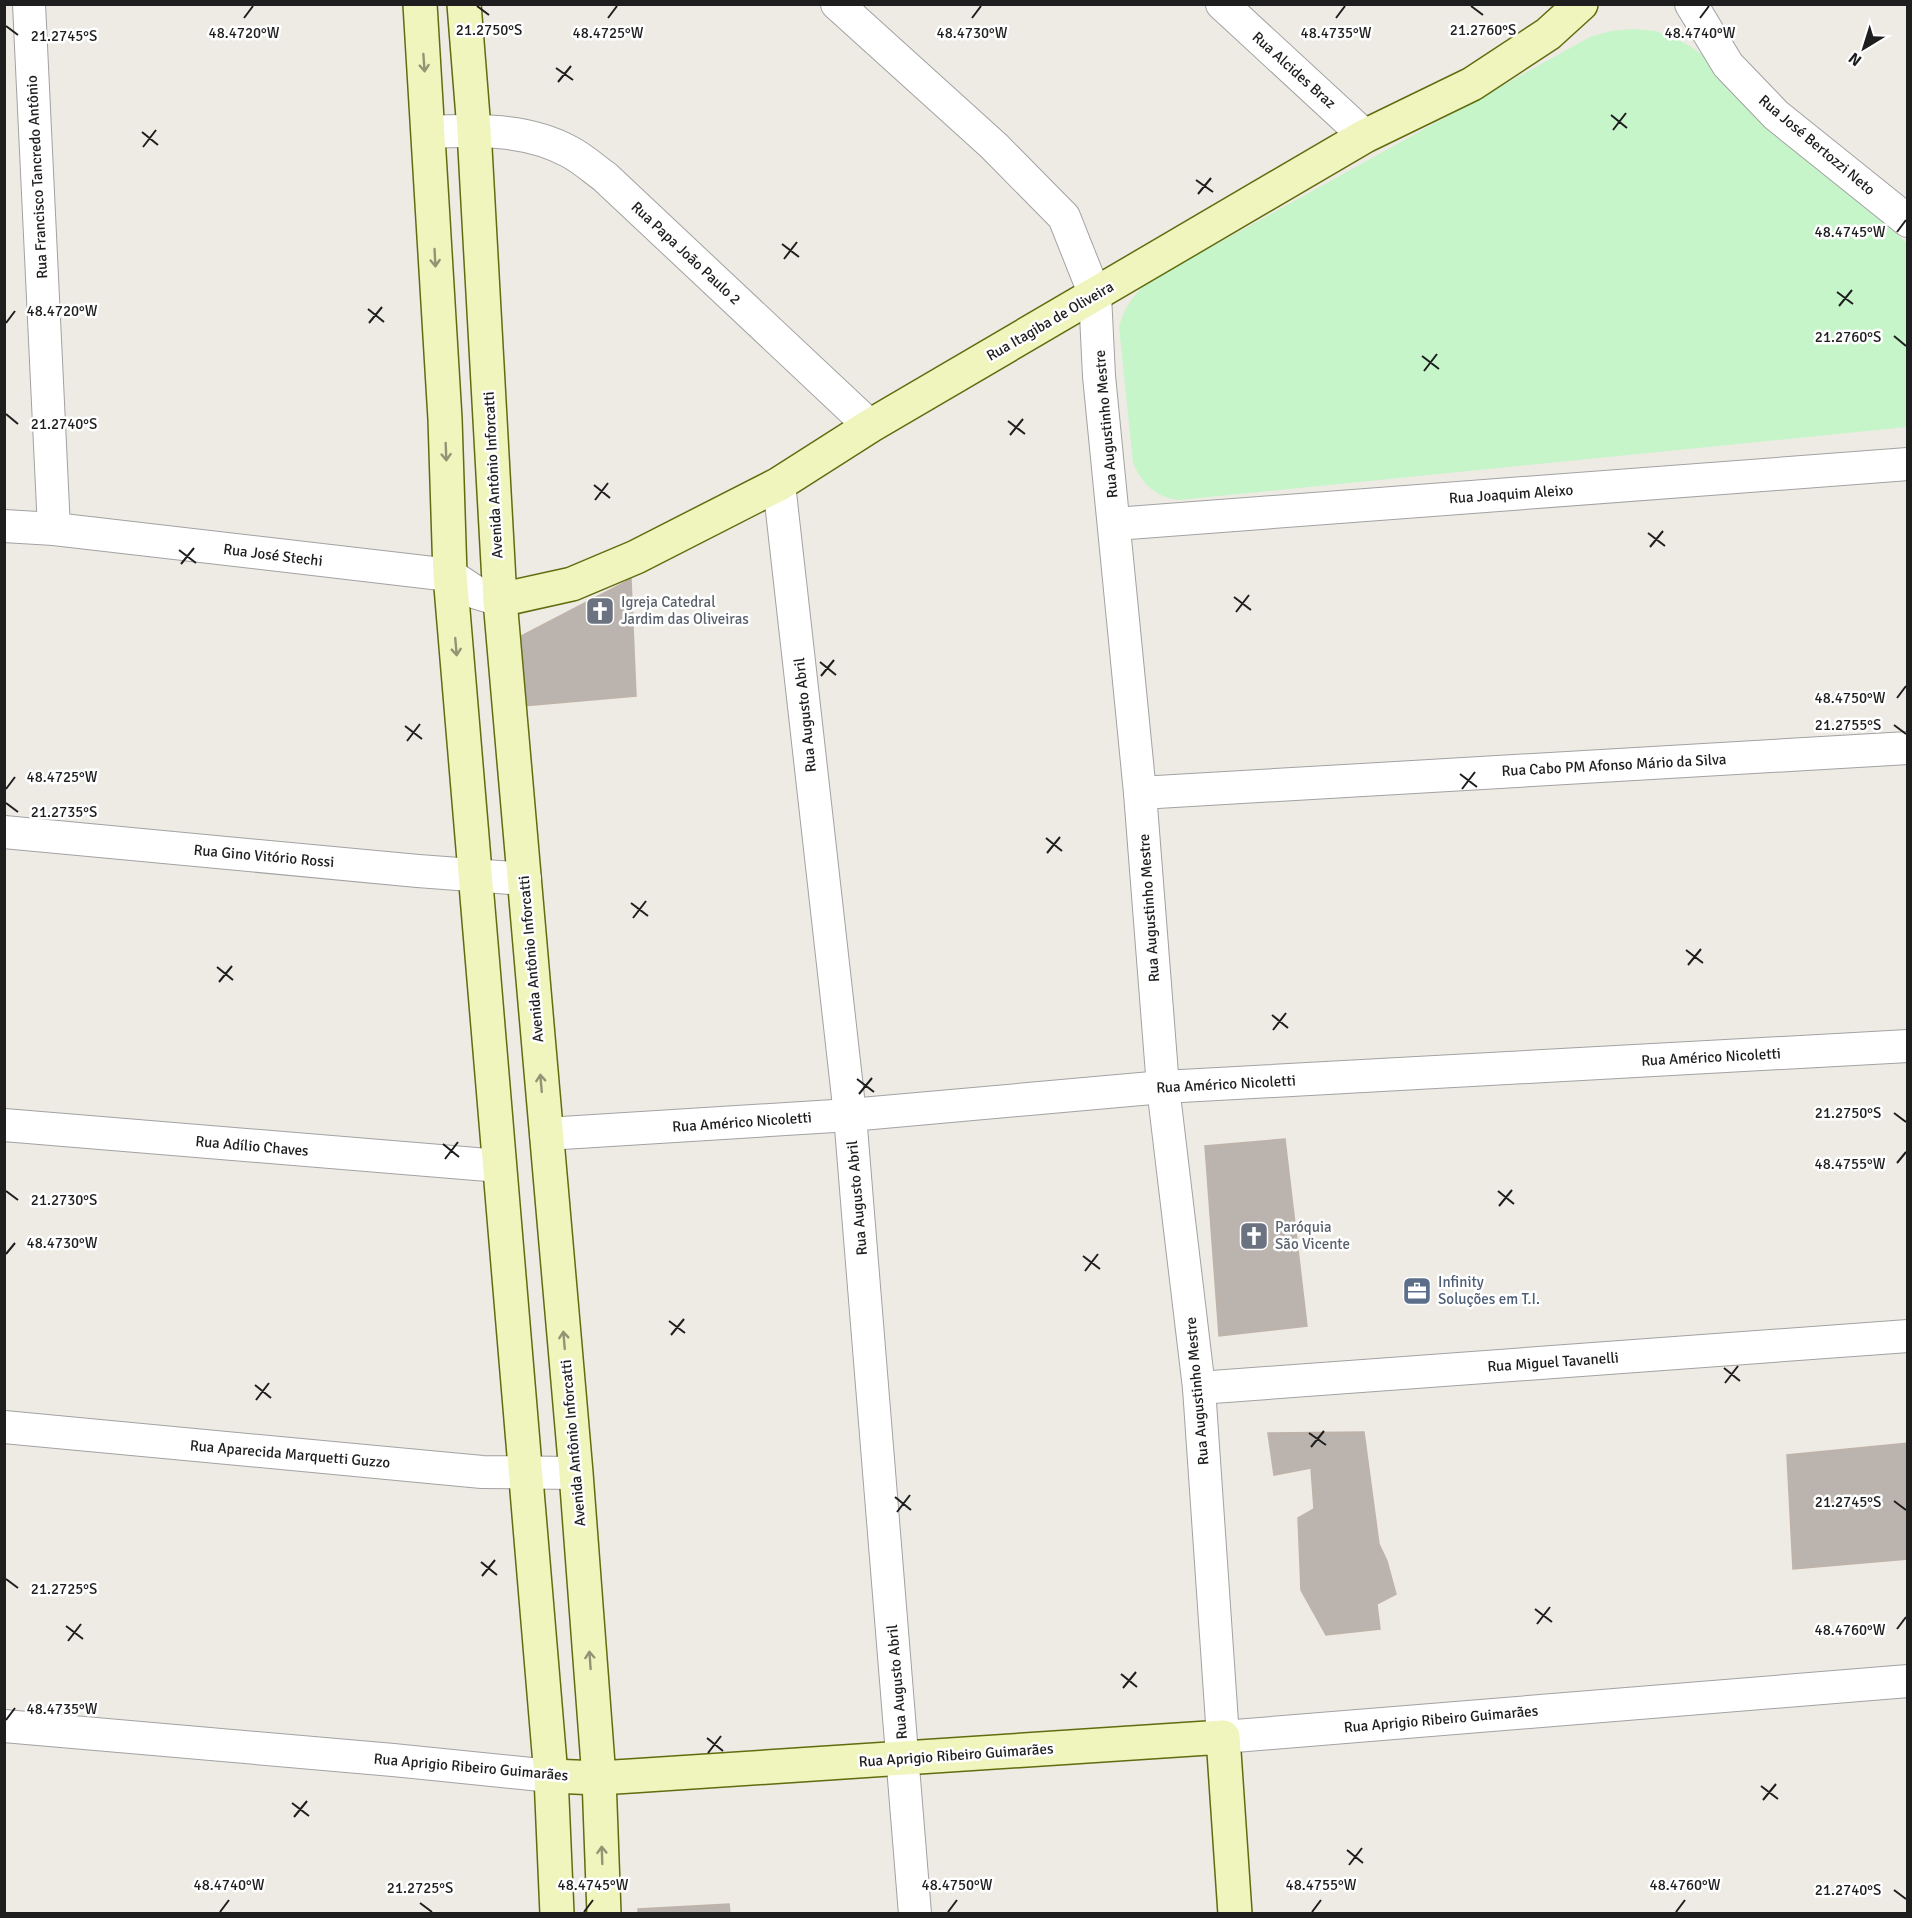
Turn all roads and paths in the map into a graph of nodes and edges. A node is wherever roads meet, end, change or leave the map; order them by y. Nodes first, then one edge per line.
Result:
1 (29, 4) edge
2 (420, 4) edge
3 (464, 4) edge
4 (837, 4) edge
5 (1222, 4) edge
6 (1581, 4) edge
7 (1691, 4) edge
8 (474, 130) junction
9 (428, 132) junction
10 (1365, 136) junction
11 (1908, 220) edge
12 (1095, 295) junction
13 (870, 426) junction
14 (1908, 464) edge
15 (779, 484) junction
16 (1115, 524) junction
17 (4, 526) edge
18 (54, 529) junction
19 (450, 576) junction
20 (500, 600) junction
21 (1908, 748) edge
22 (1140, 793) junction
23 (4, 832) edge
24 (476, 875) junction
25 (525, 879) junction
26 (1908, 1046) edge
27 (1163, 1088) junction
28 (850, 1115) junction
29 (4, 1125) edge
30 (546, 1134) junction
31 (500, 1166) junction
32 (1908, 1336) edge
33 (1199, 1388) junction
34 (4, 1427) edge
35 (527, 1472) junction
36 (576, 1473) junction
37 (1908, 1681) edge
38 (4, 1726) edge
39 (1223, 1737) junction
40 (903, 1759) junction
41 (551, 1776) junction
42 (599, 1778) junction
43 (557, 1914) edge
44 (604, 1914) edge
45 (915, 1914) edge
46 (1235, 1914) edge

1 - 18 street, Rua Francisco Tancredo Antônio
2 -> 9 street
3 - 8 street, Avenida Antônio Inforcatti
4 - 12 street, Rua Augustinho Mestre
5 - 10 street, Rua Alcides Braz
6 - 10 street, Rua Itagiba de Oliveira
7 - 11 street, Rua José Bertozzi Neto
8 - 9 street, Rua Papa João Paulo 2
8 - 13 street, Rua Papa João Paulo 2
8 - 20 street, Avenida Antônio Inforcatti
9 -> 19 street
10 - 12 street, Rua Itagiba de Oliveira
12 - 13 street, Rua Itagiba de Oliveira
12 - 16 street, Rua Augustinho Mestre
13 - 15 street, Rua Itagiba de Oliveira
14 - 16 street, Rua Joaquim Aleixo
15 - 20 street, Rua Itagiba de Oliveira
15 - 28 street, Rua Augusto Abril
16 - 22 street, Rua Augustinho Mestre
17 - 18 street, Rua José Stechi
18 - 19 street, Rua José Stechi
19 - 20 street, Rua José Stechi
19 -> 24 street
20 - 25 street, Avenida Antônio Inforcatti
21 - 22 street, Rua Cabo PM Afonso Mário da Silva
22 - 27 street, Rua Augustinho Mestre
23 - 24 street, Rua Gino Vitório Rossi
24 - 25 street, Rua Gino Vitório Rossi
24 - 31 street
30 -> 25 street, Avenida Antônio Inforcatti
26 - 27 street, Rua Américo Nicoletti
27 - 28 street, Rua Américo Nicoletti
27 - 33 street, Rua Augustinho Mestre
28 - 30 street, Rua Américo Nicoletti
28 - 40 street, Rua Augusto Abril
29 - 31 street, Rua Adílio Chaves
36 -> 30 street, Avenida Antônio Inforcatti
31 - 35 street
32 - 33 street, Rua Miguel Tavanelli
33 - 39 street, Rua Augustinho Mestre
34 - 35 street, Rua Aparecida Marquetti Guzzo
35 - 36 street, Rua Aparecida Marquetti Guzzo
35 - 41 street
42 -> 36 street, Avenida Antônio Inforcatti
37 - 39 street, Rua Aprigio Ribeiro Guimarães
38 - 41 street, Rua Aprigio Ribeiro Guimarães
39 - 40 street, Rua Aprigio Ribeiro Guimarães
39 - 46 street, Rua Augustinho Mestre
40 - 42 street, Rua Aprigio Ribeiro Guimarães
40 - 45 street, Rua Augusto Abril
41 - 42 street, Rua Aprigio Ribeiro Guimarães
41 - 43 street
44 -> 42 street, Avenida Antônio Inforcatti

